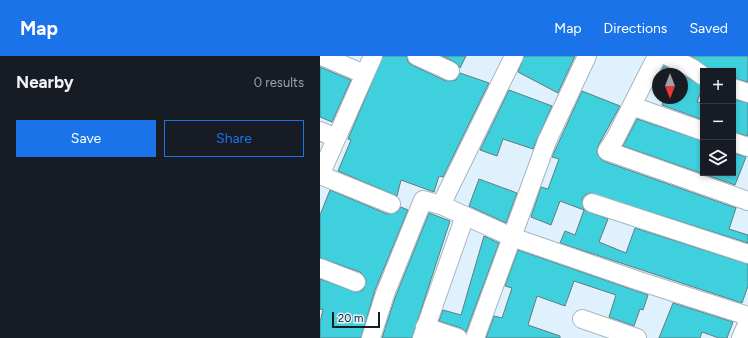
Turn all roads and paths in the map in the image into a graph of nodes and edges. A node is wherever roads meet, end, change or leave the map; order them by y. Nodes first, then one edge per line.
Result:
1 (322, 56) edge
2 (373, 56) edge
3 (417, 56) edge
4 (514, 56) edge
5 (587, 56) edge
6 (657, 56) edge
7 (666, 56) edge
8 (450, 71) dead end
9 (364, 74) junction
10 (700, 74) edge
11 (736, 89) edge
12 (748, 93) edge
13 (632, 106) junction
14 (700, 130) edge
15 (328, 134) edge
16 (736, 143) edge
17 (748, 147) edge
18 (320, 175) edge
19 (748, 201) edge
20 (592, 203) dead end
21 (391, 204) dead end
22 (441, 205) junction
23 (465, 216) junction
24 (512, 237) junction
25 (748, 254) edge
26 (320, 268) edge
27 (356, 282) dead end
28 (748, 316) edge
29 (582, 319) dead end
30 (748, 322) edge
31 (424, 332) edge
32 (372, 338) edge
33 (458, 338) edge
34 (475, 338) edge
35 (637, 338) edge
36 (741, 338) edge

1 - 9 street
2 - 9 street
3 - 8 street
4 - 22 street
5 - 24 street
6 - 13 street
7 - 10 street
9 - 15 street
11 - 12 street
13 - 14 street
13 - 19 street
15 - 18 street
16 - 17 street
18 - 21 street
20 - 25 street
22 - 23 street
22 - 32 street
23 - 24 street
23 - 31 street
24 - 28 street
24 - 34 street
26 - 27 street
29 - 35 street
30 - 36 street
31 - 33 street

